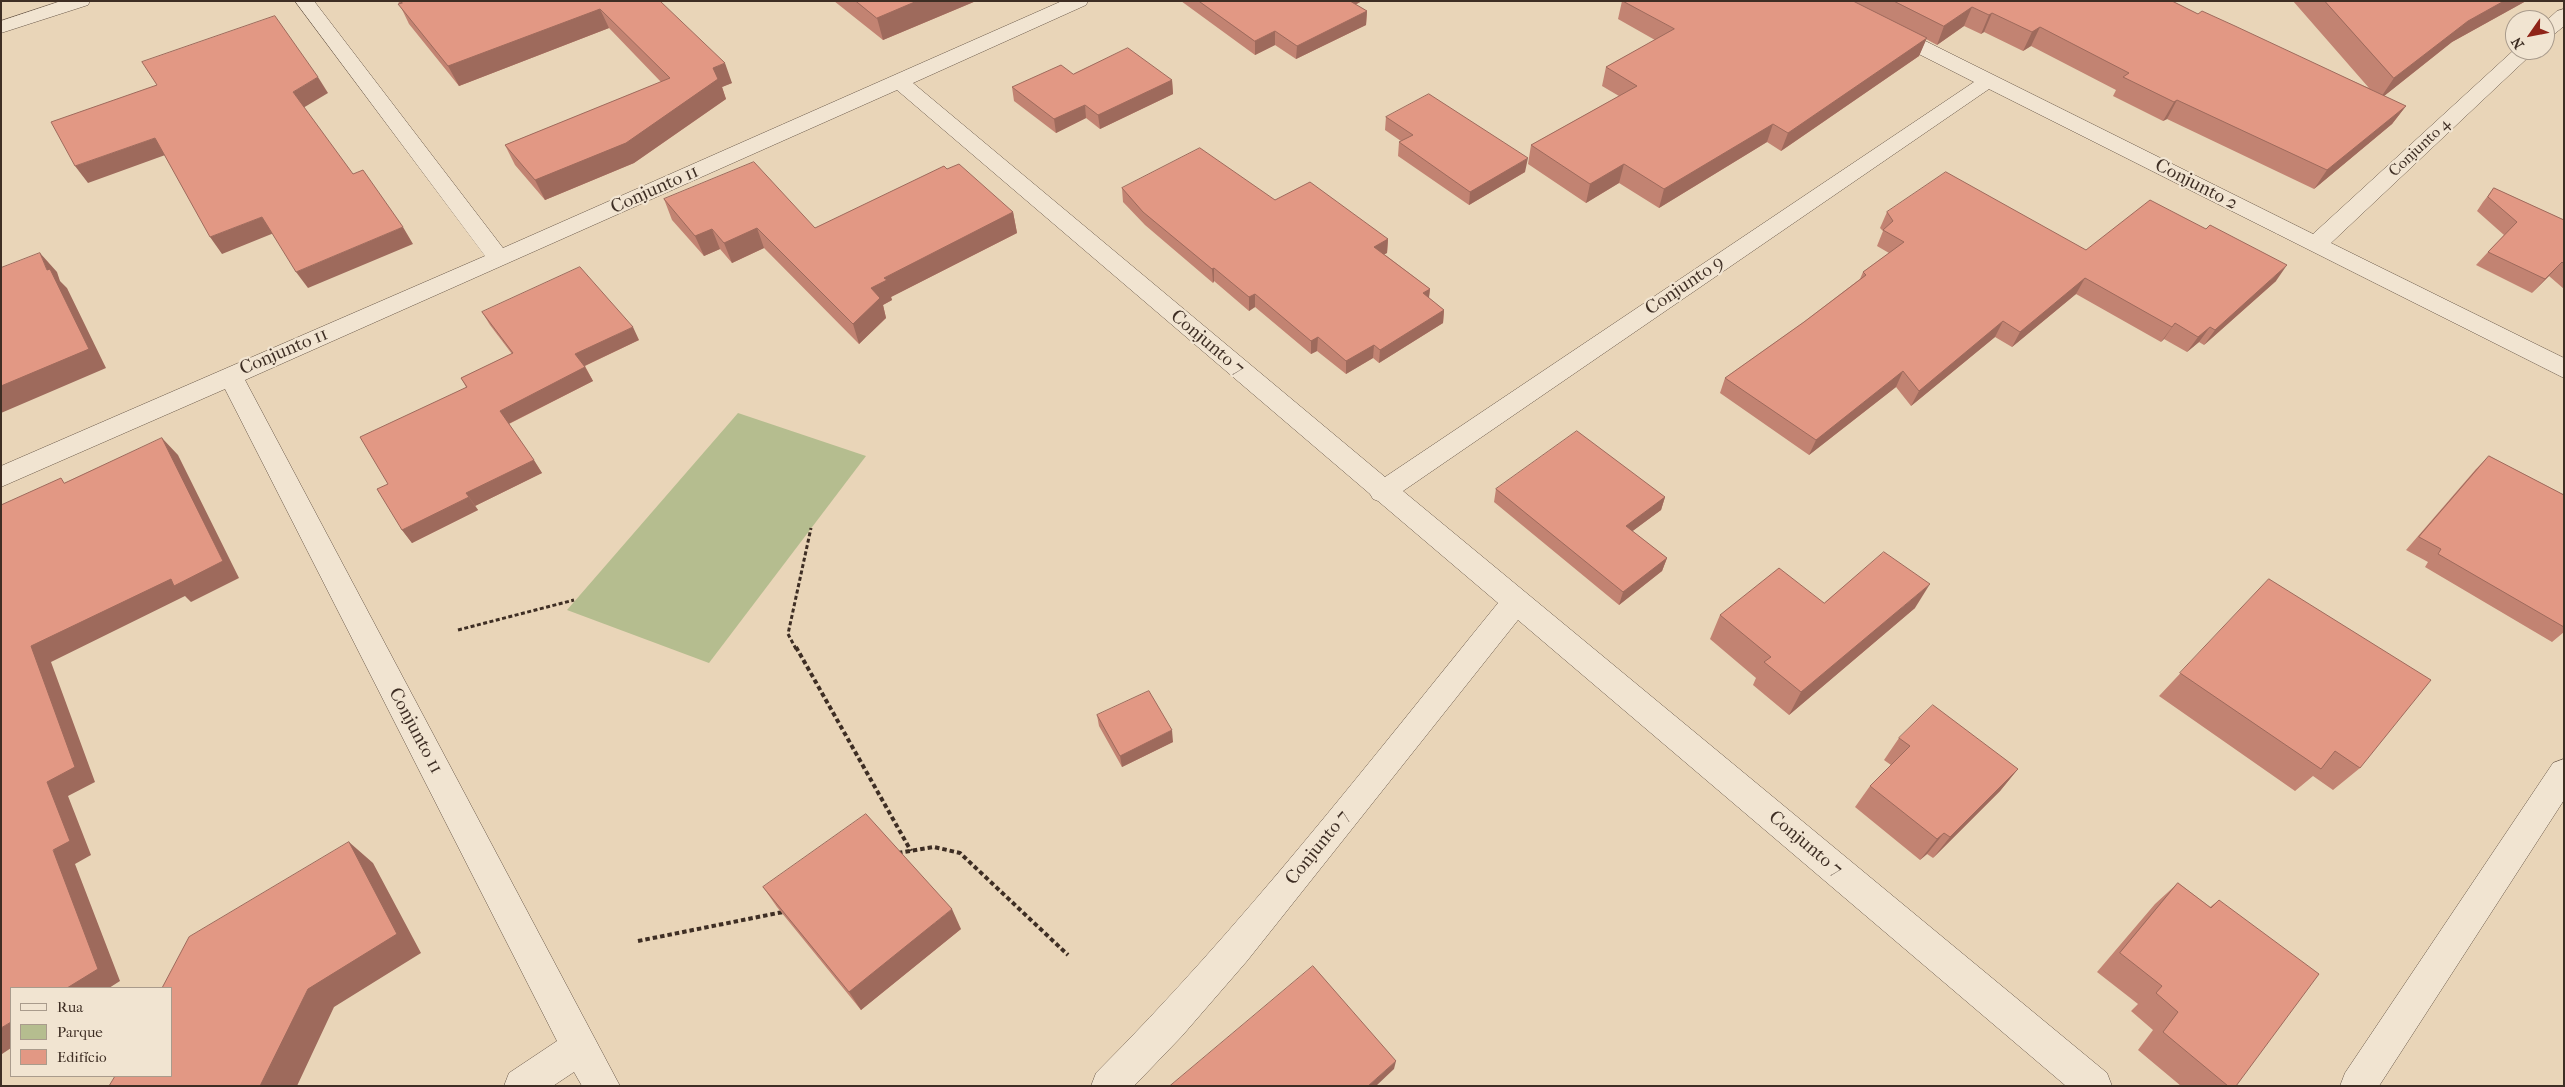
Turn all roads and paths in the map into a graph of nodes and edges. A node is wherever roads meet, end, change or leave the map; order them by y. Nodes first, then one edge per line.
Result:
1 (81, 1) edge
2 (304, 1) edge
3 (1079, 1) edge
4 (1828, 1) edge
5 (1, 27) edge
6 (2515, 60) edge
7 (1988, 81) junction
8 (900, 82) junction
9 (2315, 245) junction
10 (499, 259) junction
11 (2564, 369) edge
12 (230, 375) junction
13 (1, 477) edge
14 (1382, 492) junction
15 (811, 528) dead end
16 (574, 600) dead end
17 (1517, 601) junction
18 (458, 630) dead end
19 (2564, 773) edge
20 (910, 851) junction
21 (895, 853) edge
22 (790, 908) edge
23 (638, 941) dead end
24 (1068, 955) dead end
25 (579, 1046) junction
26 (522, 1086) edge
27 (602, 1086) edge
28 (1109, 1086) edge
29 (2094, 1086) edge
30 (2358, 1086) edge

1 - 5 street
2 - 10 street
3 - 8 street, Conjunto 11
4 - 7 street, Conjunto 2
6 - 9 street, Conjunto 4
7 - 9 street, Conjunto 2
7 - 14 street, Conjunto 9
8 - 10 street, Conjunto 11
8 - 14 street, Conjunto 7
9 - 11 street, Conjunto 2
10 - 12 street, Conjunto 11
12 - 13 street, Conjunto 11
12 - 25 street, Conjunto 11
14 - 17 street, Conjunto 7
15 - 20 path
16 - 18 path
17 - 28 street, Conjunto 7
17 - 29 street, Conjunto 7
19 - 30 street
20 - 21 path
20 - 24 path
22 - 23 path
25 - 26 street
25 - 27 street, Conjunto 11

